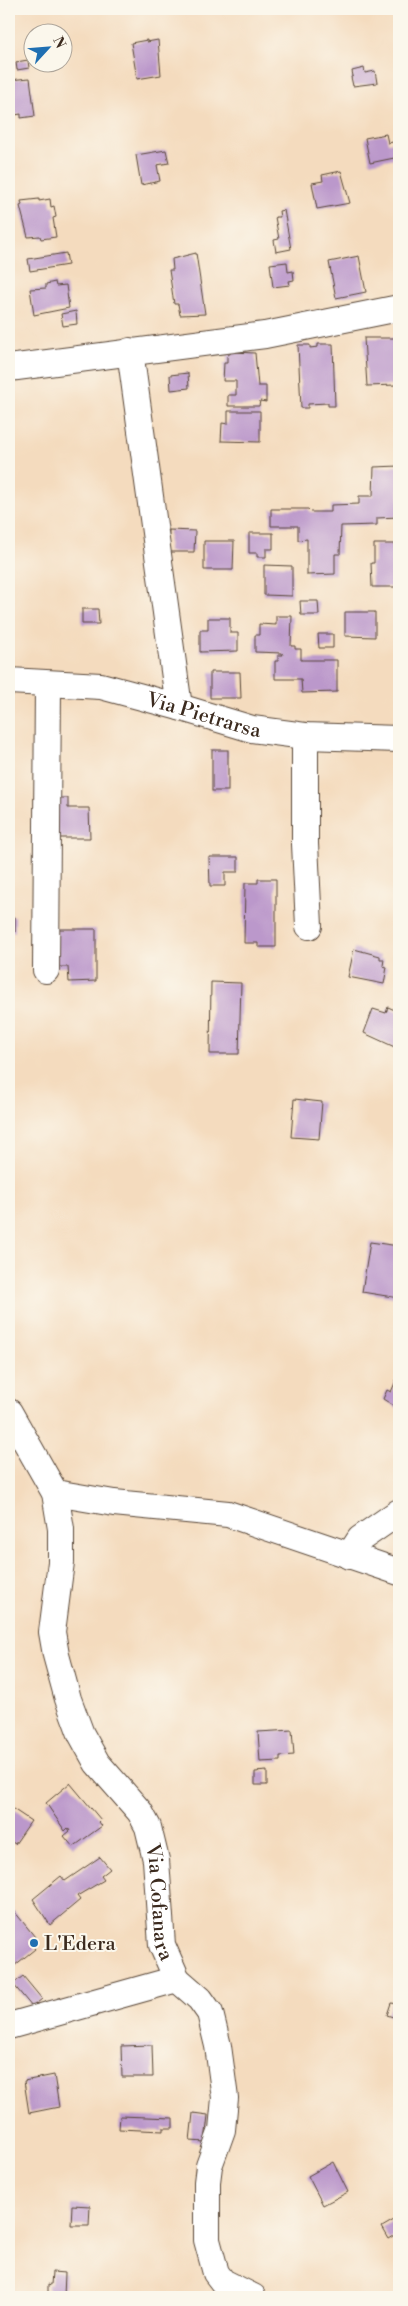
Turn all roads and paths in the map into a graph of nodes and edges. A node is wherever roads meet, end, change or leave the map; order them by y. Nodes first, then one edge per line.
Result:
1 (399, 308) edge
2 (130, 351) junction
3 (9, 368) edge
4 (9, 681) edge
5 (48, 684) junction
6 (180, 707) junction
7 (305, 736) junction
8 (399, 738) edge
9 (309, 926) dead end
10 (46, 970) dead end
11 (9, 1412) edge
12 (55, 1493) junction
13 (399, 1512) edge
14 (349, 1556) junction
15 (399, 1572) edge
16 (177, 1979) junction
17 (9, 2026) edge
18 (253, 2297) edge

1 - 2 street
2 - 3 street
2 - 6 street
4 - 5 street, Via Pietrarsa
5 - 6 street, Via Pietrarsa
5 - 10 street
6 - 7 street, Via Pietrarsa
7 - 8 street, Via Pietrarsa
7 - 9 street
11 - 12 street, Via Cofanara
12 - 14 street
12 - 16 street, Via Cofanara
13 - 14 street
14 - 15 street
16 - 17 street
16 - 18 street, Via Cofanara

